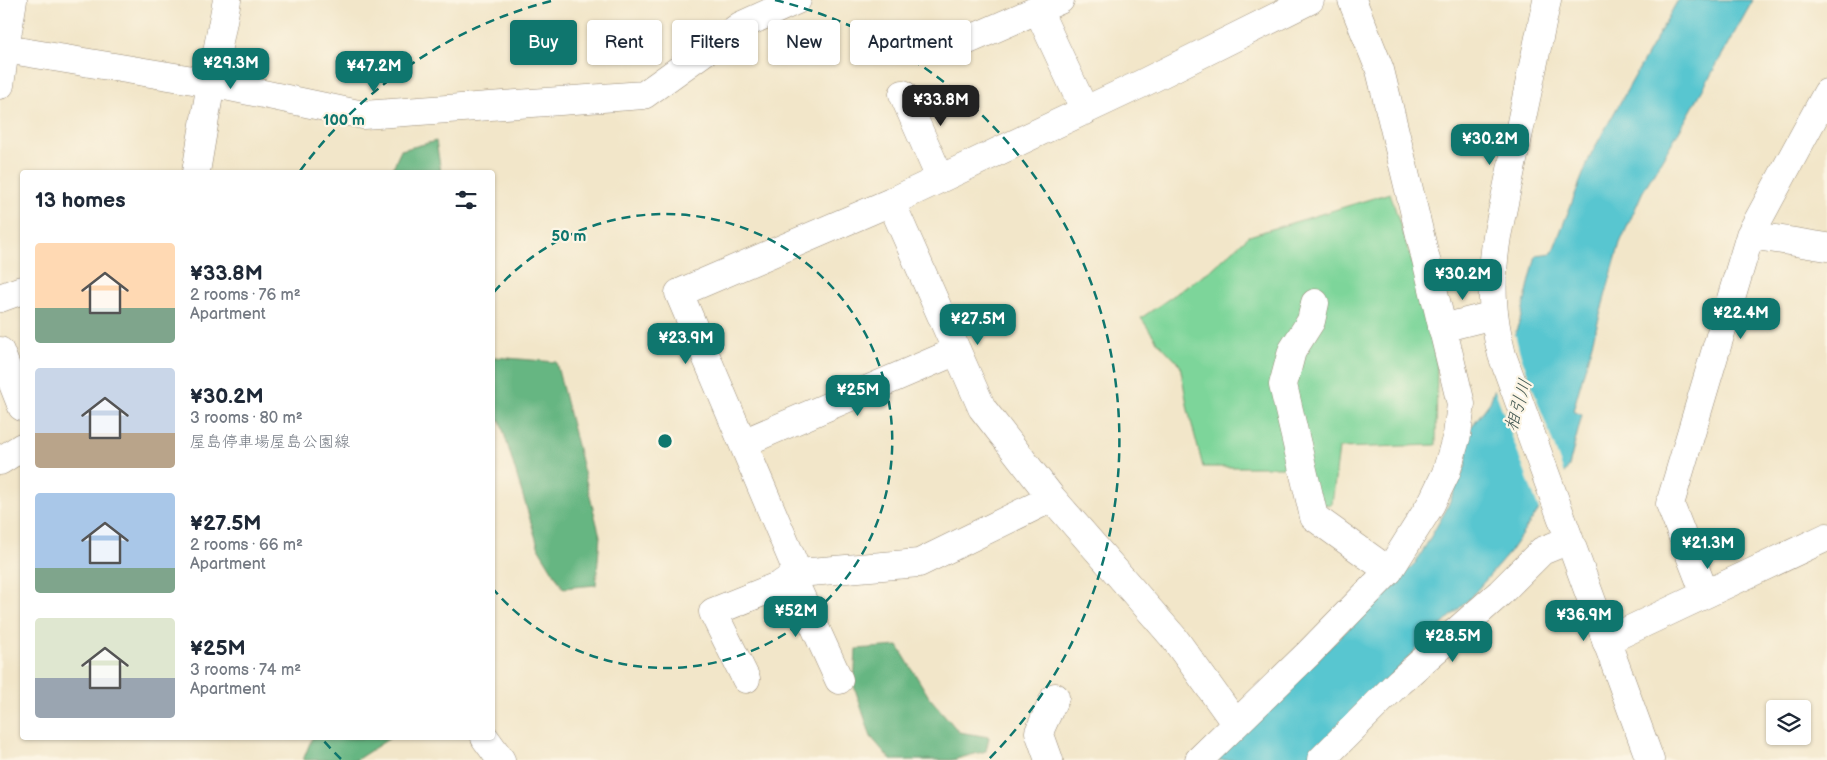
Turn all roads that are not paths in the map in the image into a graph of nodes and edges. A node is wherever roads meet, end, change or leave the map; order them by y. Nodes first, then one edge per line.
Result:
1 (13, 0) edge
2 (227, 0) edge
3 (797, 0) edge
4 (1310, 0) edge
5 (1352, 0) edge
6 (1547, 0) edge
7 (1049, 5) edge
8 (971, 39) edge
9 (5, 48) junction
10 (211, 83) junction
11 (0, 86) edge
12 (1827, 93) edge
13 (903, 94) dead end
14 (1085, 111) junction
15 (196, 170) edge
16 (940, 178) junction
17 (891, 202) junction
18 (1750, 235) junction
19 (1827, 247) edge
20 (20, 291) edge
21 (0, 298) edge
22 (1315, 303) dead end
23 (1495, 324) junction
24 (1442, 328) junction
25 (0, 351) edge
26 (957, 351) junction
27 (20, 402) edge
28 (743, 443) junction
29 (20, 448) edge
30 (0, 461) edge
31 (1052, 498) junction
32 (1827, 537) edge
33 (1570, 540) junction
34 (1389, 570) junction
35 (795, 575) junction
36 (1705, 594) junction
37 (1606, 641) junction
38 (746, 679) dead end
39 (839, 680) dead end
40 (1055, 697) dead end
41 (1236, 724) junction
42 (486, 740) edge
43 (501, 760) edge
44 (1049, 760) edge
45 (1199, 760) edge
46 (1321, 760) edge
47 (1650, 760) edge

1 - 9 street
2 - 10 street
3 - 10 street
4 - 14 street
5 - 24 street
6 - 23 street
7 - 8 street
7 - 14 street
9 - 10 street
9 - 11 street
10 - 15 street
12 - 18 street
13 - 16 street
14 - 16 street
16 - 17 street
17 - 26 street
17 - 28 street
18 - 19 street
18 - 36 street
20 - 21 street
22 - 34 street
23 - 24 street
23 - 33 street
24 - 34 street
25 - 27 street
26 - 28 street
26 - 31 street
28 - 35 street
29 - 30 street
31 - 35 street
31 - 41 street
32 - 36 street
33 - 37 street
33 - 46 street
34 - 41 street
35 - 38 street
35 - 39 street
36 - 37 street
37 - 47 street
40 - 44 street
41 - 45 street
42 - 43 street

